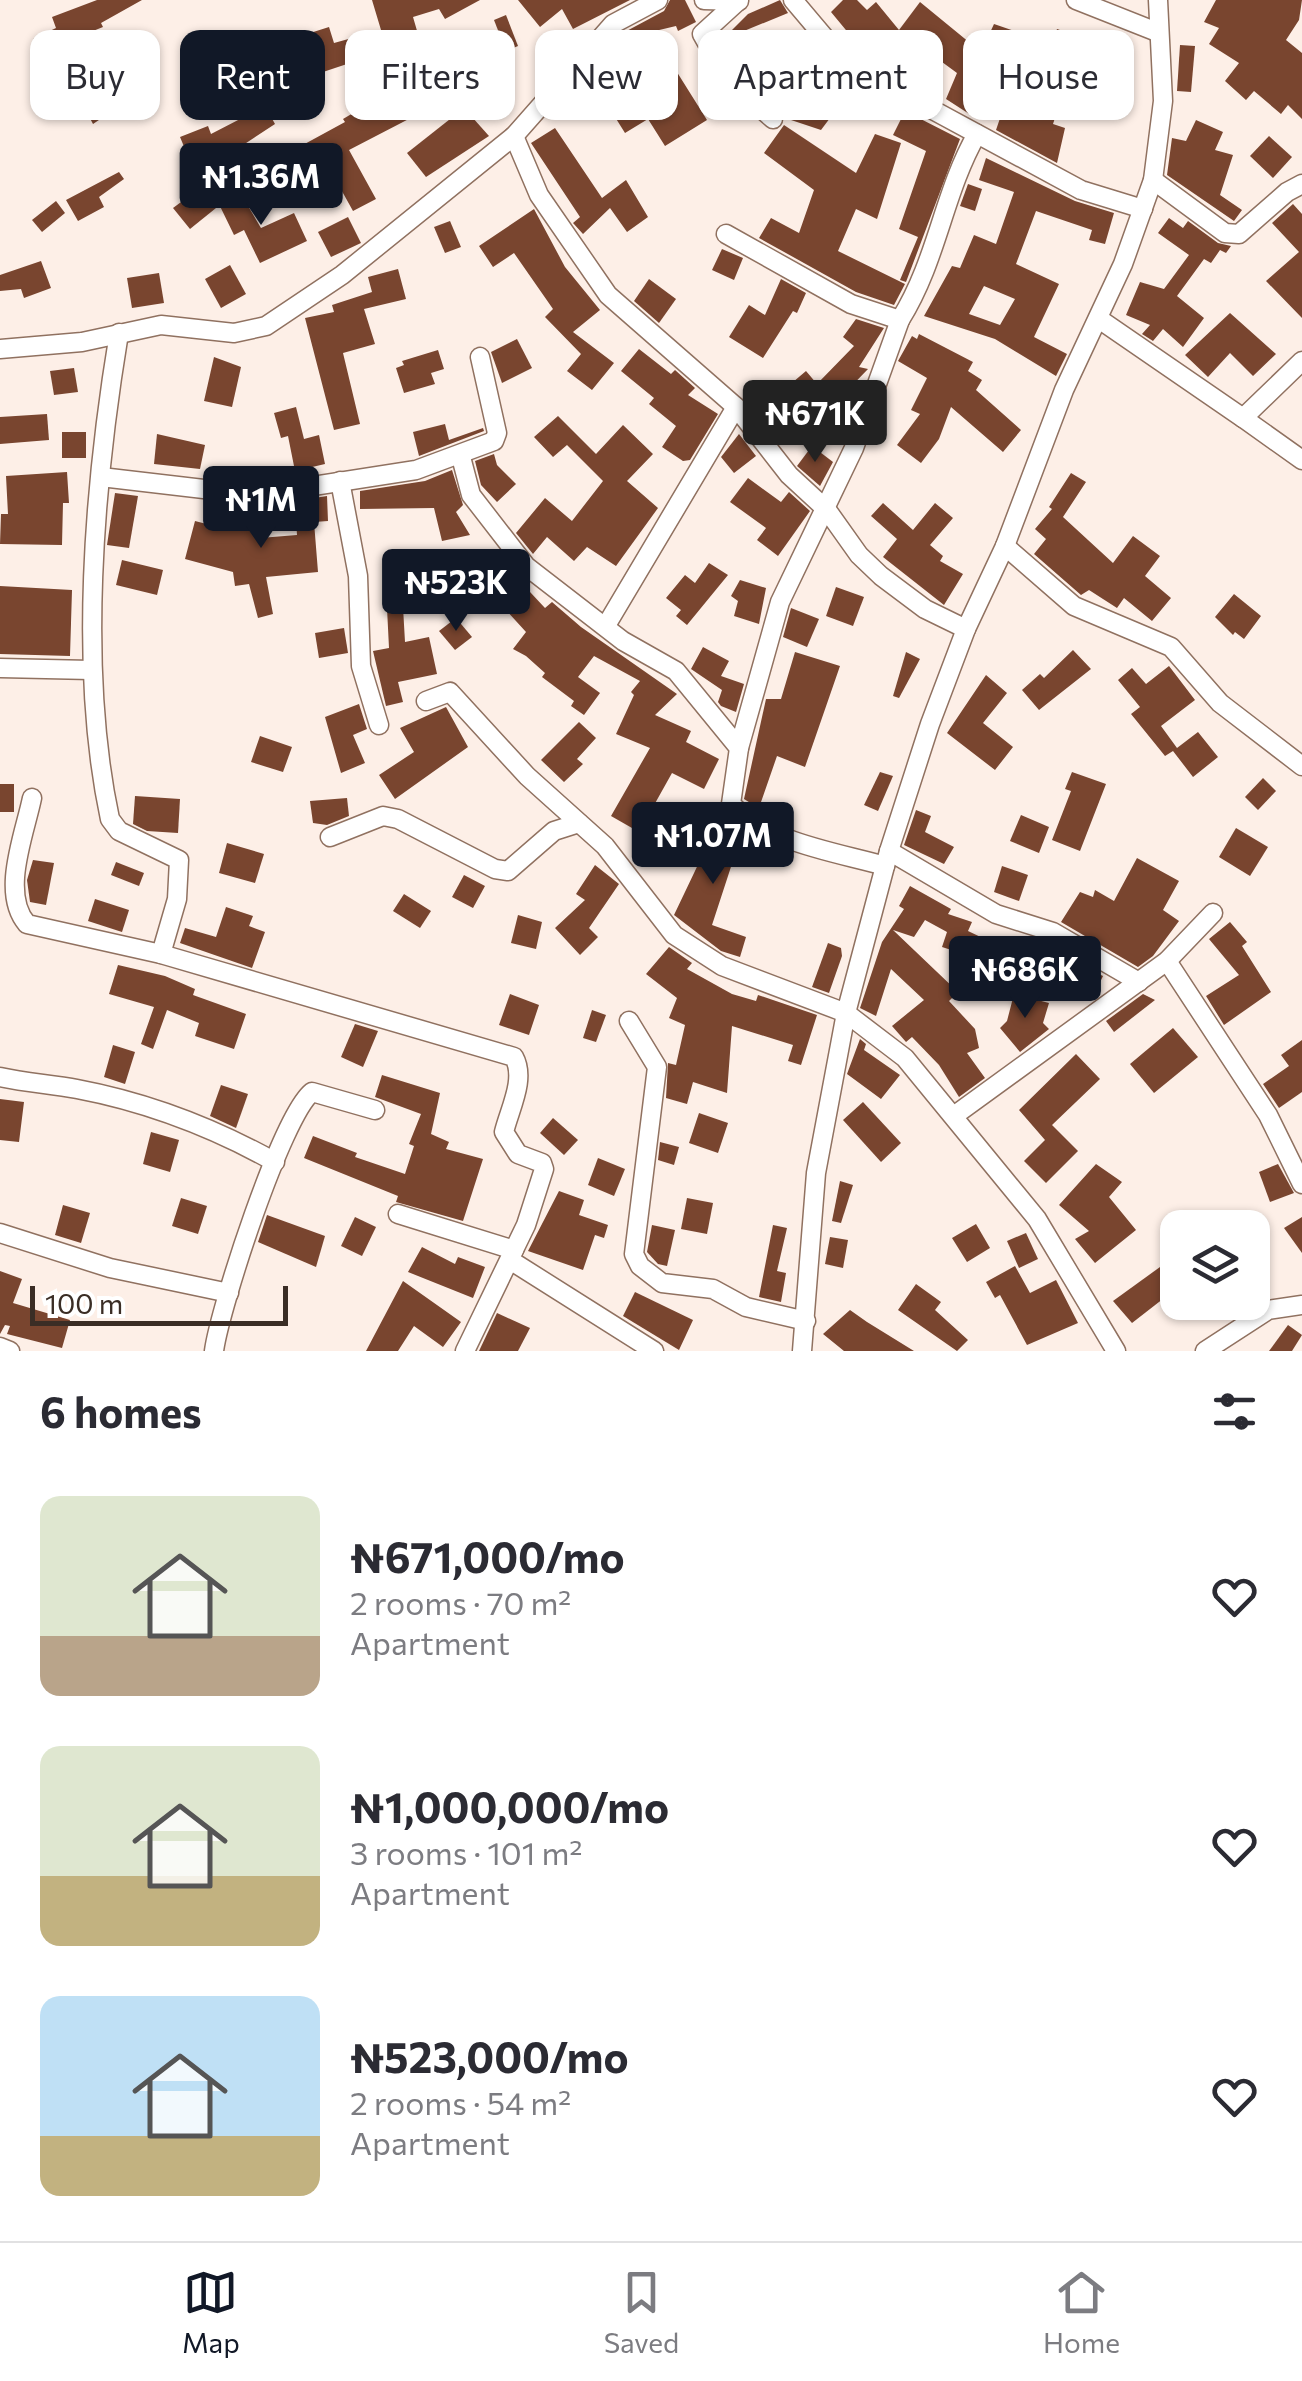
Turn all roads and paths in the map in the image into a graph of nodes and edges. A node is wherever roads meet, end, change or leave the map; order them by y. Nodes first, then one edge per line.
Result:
1 (658, 0) edge
2 (704, 0) edge
3 (794, 0) edge
4 (1076, 0) edge
5 (1158, 0) edge
6 (741, 1) edge
7 (707, 30) edge
8 (1157, 32) junction
9 (977, 134) junction
10 (514, 136) junction
11 (1152, 180) junction
12 (1302, 184) edge
13 (1142, 210) junction
14 (726, 234) dead end
15 (900, 320) junction
16 (1099, 320) junction
17 (119, 334) junction
18 (0, 349) edge
19 (480, 357) dead end
20 (1302, 360) edge
21 (736, 407) junction
22 (1242, 418) junction
23 (461, 457) junction
24 (1302, 460) edge
25 (101, 477) junction
26 (340, 482) junction
27 (828, 510) junction
28 (1006, 546) junction
29 (606, 624) junction
30 (966, 629) junction
31 (0, 668) edge
32 (91, 670) junction
33 (426, 700) dead end
34 (379, 724) dead end
35 (739, 748) junction
36 (1302, 766) edge
37 (32, 798) dead end
38 (579, 823) junction
39 (330, 837) dead end
40 (887, 858) junction
41 (1212, 913) dead end
42 (161, 954) junction
43 (1167, 961) junction
44 (1140, 982) junction
45 (846, 1013) junction
46 (628, 1022) dead end
47 (0, 1077) edge
48 (375, 1110) dead end
49 (955, 1115) junction
50 (275, 1162) junction
51 (1302, 1184) edge
52 (398, 1214) dead end
53 (0, 1234) edge
54 (512, 1255) junction
55 (229, 1293) junction
56 (1302, 1305) edge
57 (806, 1320) junction
58 (0, 1347) edge
59 (10, 1351) edge
60 (214, 1351) edge
61 (466, 1351) edge
62 (654, 1351) edge
63 (802, 1351) edge
64 (1116, 1351) edge
65 (1205, 1351) edge

1 - 10 street
2 - 6 street
3 - 9 street
4 - 8 street
5 - 8 street
6 - 7 street
8 - 11 street
9 - 13 street
9 - 15 street
10 - 17 street
10 - 21 street
11 - 12 street
11 - 13 street
13 - 16 street
14 - 15 street
15 - 27 street
16 - 22 street
16 - 28 street
17 - 18 street
17 - 25 street
19 - 23 street
20 - 22 street
21 - 27 street
21 - 29 street
22 - 24 street
23 - 26 street
23 - 29 street
25 - 26 street
25 - 32 street
26 - 34 street
27 - 30 street
27 - 35 street
28 - 30 street
28 - 36 street
29 - 35 street
30 - 40 street
31 - 32 street
32 - 42 street
33 - 38 street
35 - 40 street
37 - 42 street
38 - 39 street
38 - 45 street
40 - 44 street
40 - 45 street
41 - 43 street
42 - 54 street
43 - 44 street
43 - 51 street
44 - 49 street
45 - 49 street
45 - 57 street
46 - 57 street
47 - 50 street
48 - 50 street
49 - 64 street
50 - 55 street
52 - 54 street
53 - 55 street
54 - 61 street
54 - 62 street
55 - 60 street
56 - 65 street
57 - 63 street
58 - 59 street

